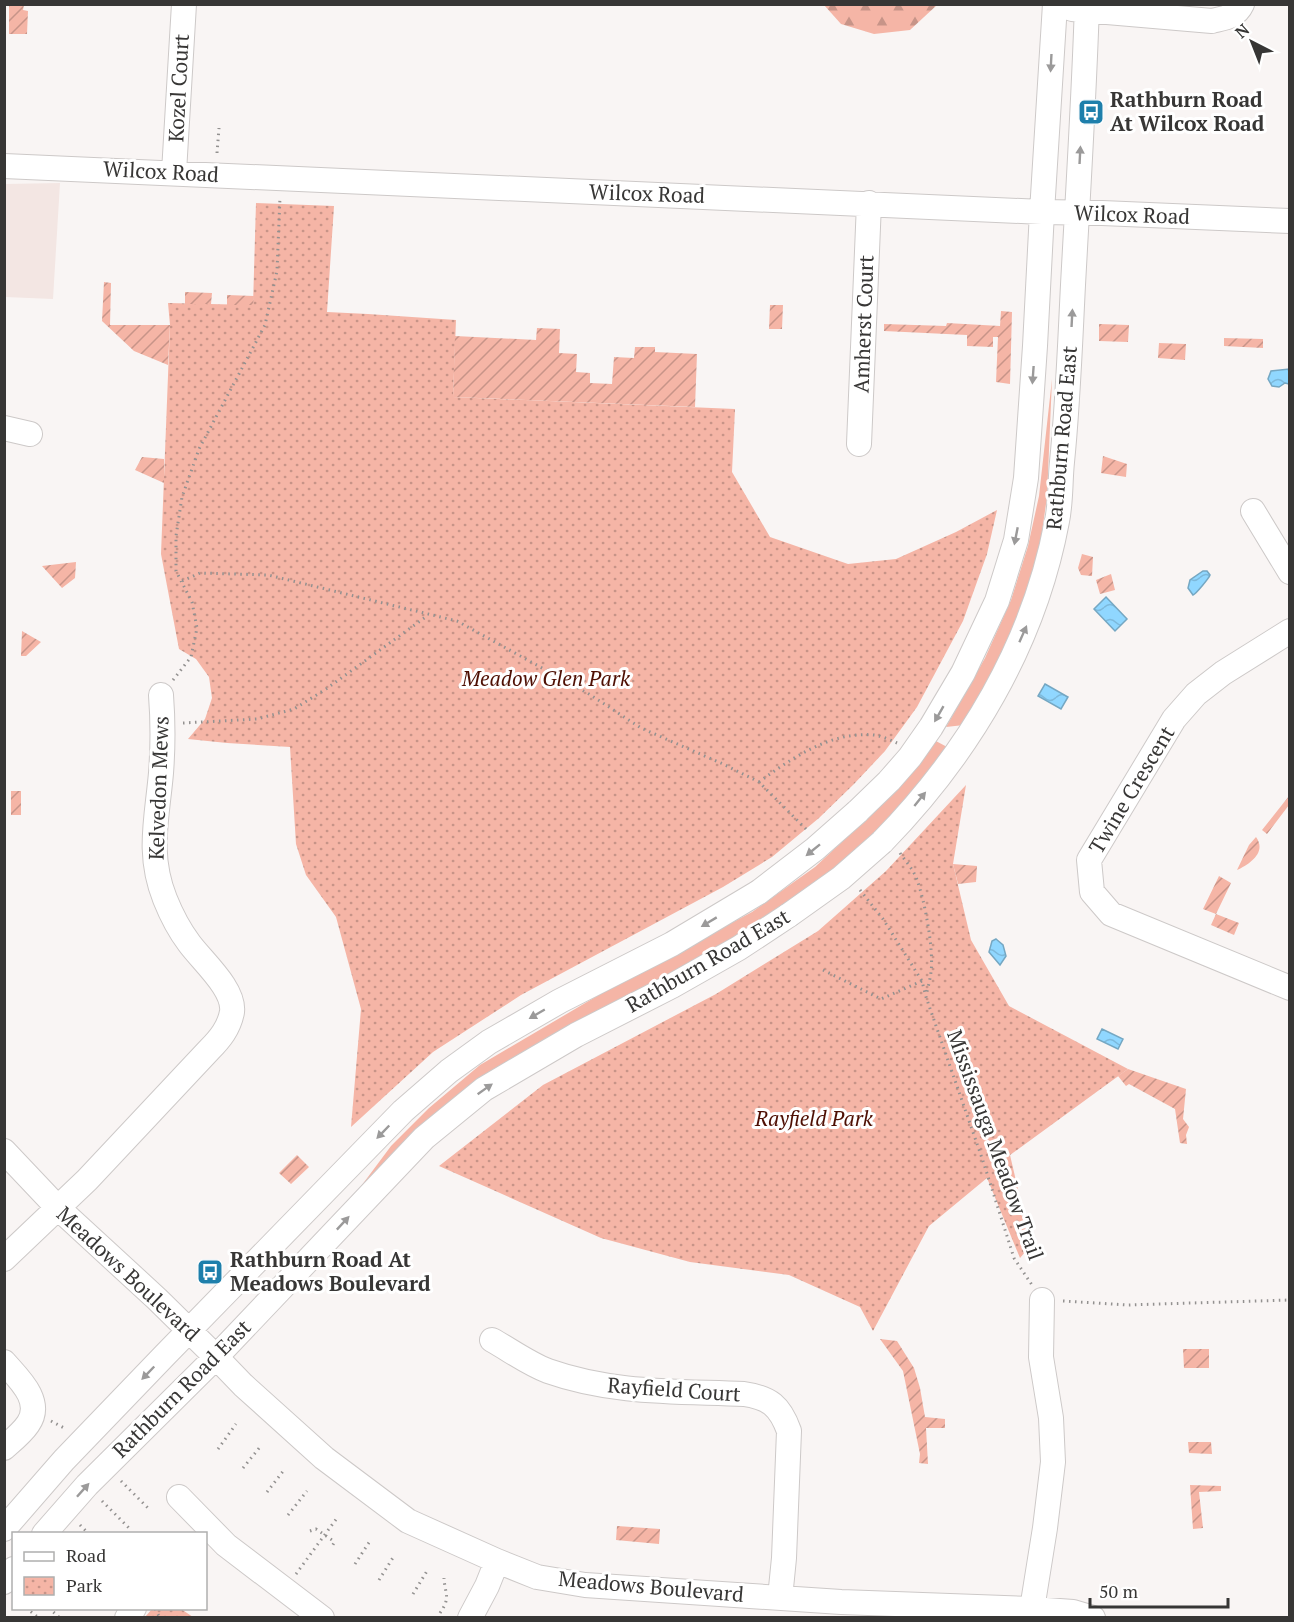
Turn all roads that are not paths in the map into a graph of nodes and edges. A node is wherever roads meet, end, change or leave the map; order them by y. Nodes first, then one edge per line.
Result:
1 (184, 4) edge
2 (1242, 4) edge
3 (1055, 6) edge
4 (1087, 7) edge
5 (4, 166) edge
6 (174, 172) junction
7 (869, 203) junction
8 (1042, 212) junction
9 (1077, 213) junction
10 (1290, 221) edge
11 (4, 428) edge
12 (30, 434) dead end
13 (859, 444) dead end
14 (1253, 512) dead end
15 (1290, 572) edge
16 (1290, 631) edge
17 (161, 695) road end
18 (1290, 988) edge
19 (4, 1151) edge
20 (57, 1208) junction
21 (4, 1259) edge
22 (1042, 1300) road end
23 (189, 1331) junction
24 (492, 1340) dead end
25 (216, 1357) junction
26 (4, 1362) edge
27 (4, 1448) edge
28 (179, 1497) dead end
29 (4, 1529) edge
30 (45, 1532) edge
31 (207, 1532) edge
32 (209, 1536) edge
33 (497, 1562) junction
34 (780, 1598) junction
35 (1032, 1609) junction
36 (1079, 1616) edge
37 (322, 1617) edge
38 (470, 1617) edge

1 - 6 street, Kozel Court
2 - 4 street
3 - 4 street
3 -> 8 street, Rathburn Road East
9 -> 4 street, Rathburn Road East
5 - 6 street, Wilcox Road
6 - 7 street, Wilcox Road
7 - 8 street, Wilcox Road
7 - 13 street, Amherst Court
8 - 9 street, Wilcox Road
8 -> 23 street, Rathburn Road East, bridge
9 - 10 street, Wilcox Road
25 -> 9 street, Rathburn Road East, bridge
11 - 12 street
14 - 15 street
16 - 18 street, Twine Crescent
17 - 20 street, Kelvedon Mews
19 - 20 street, Meadows Boulevard
20 - 21 street, Kelvedon Mews
20 - 23 street, Meadows Boulevard
22 - 35 street
23 - 25 street, Meadows Boulevard
23 -> 29 street, Rathburn Road East
24 - 34 street, Rayfield Court
30 -> 25 street, Rathburn Road East
25 - 33 street, Meadows Boulevard
26 - 27 street
28 - 31 street
32 - 37 street
33 - 34 street, Meadows Boulevard
33 - 38 street
34 - 35 street, Meadows Boulevard
35 - 36 street, Meadows Boulevard

